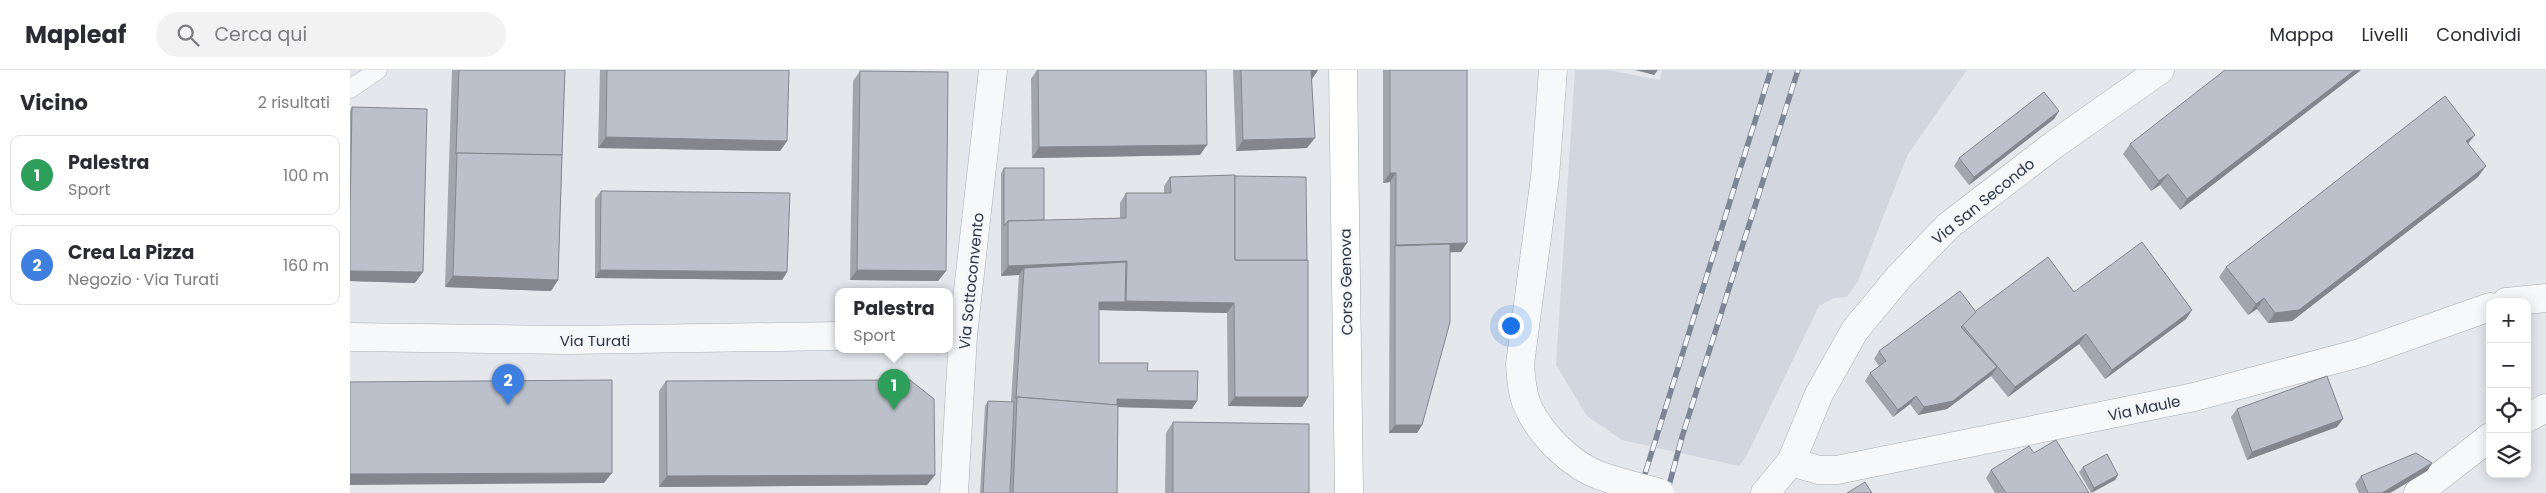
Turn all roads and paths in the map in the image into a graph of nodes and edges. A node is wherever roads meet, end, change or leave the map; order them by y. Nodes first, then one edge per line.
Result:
1 (378, 70) edge
2 (993, 70) edge
3 (1343, 70) edge
4 (1553, 70) edge
5 (2160, 70) edge
6 (350, 89) edge
7 (2546, 298) edge
8 (2531, 300) edge
9 (2486, 308) edge
10 (956, 334) edge
11 (835, 336) edge
12 (350, 337) edge
13 (2546, 408) edge
14 (2531, 416) edge
15 (2486, 440) edge
16 (1791, 462) junction
17 (954, 493) edge
18 (1349, 493) edge
19 (1660, 493) edge
20 (1765, 493) edge
21 (2418, 493) edge

1 - 6 lane
2 - 10 street, Via Sottoconvento
3 - 18 main road, Corso Genova
4 - 19 street, bridge
5 - 16 street, Via San Secondo
7 - 8 street
9 - 16 street, Via Maule
10 - 17 street, Via Sottoconvento
11 - 12 street, Via Turati
13 - 14 street
15 - 21 street
16 - 20 street, Via San Secondo

